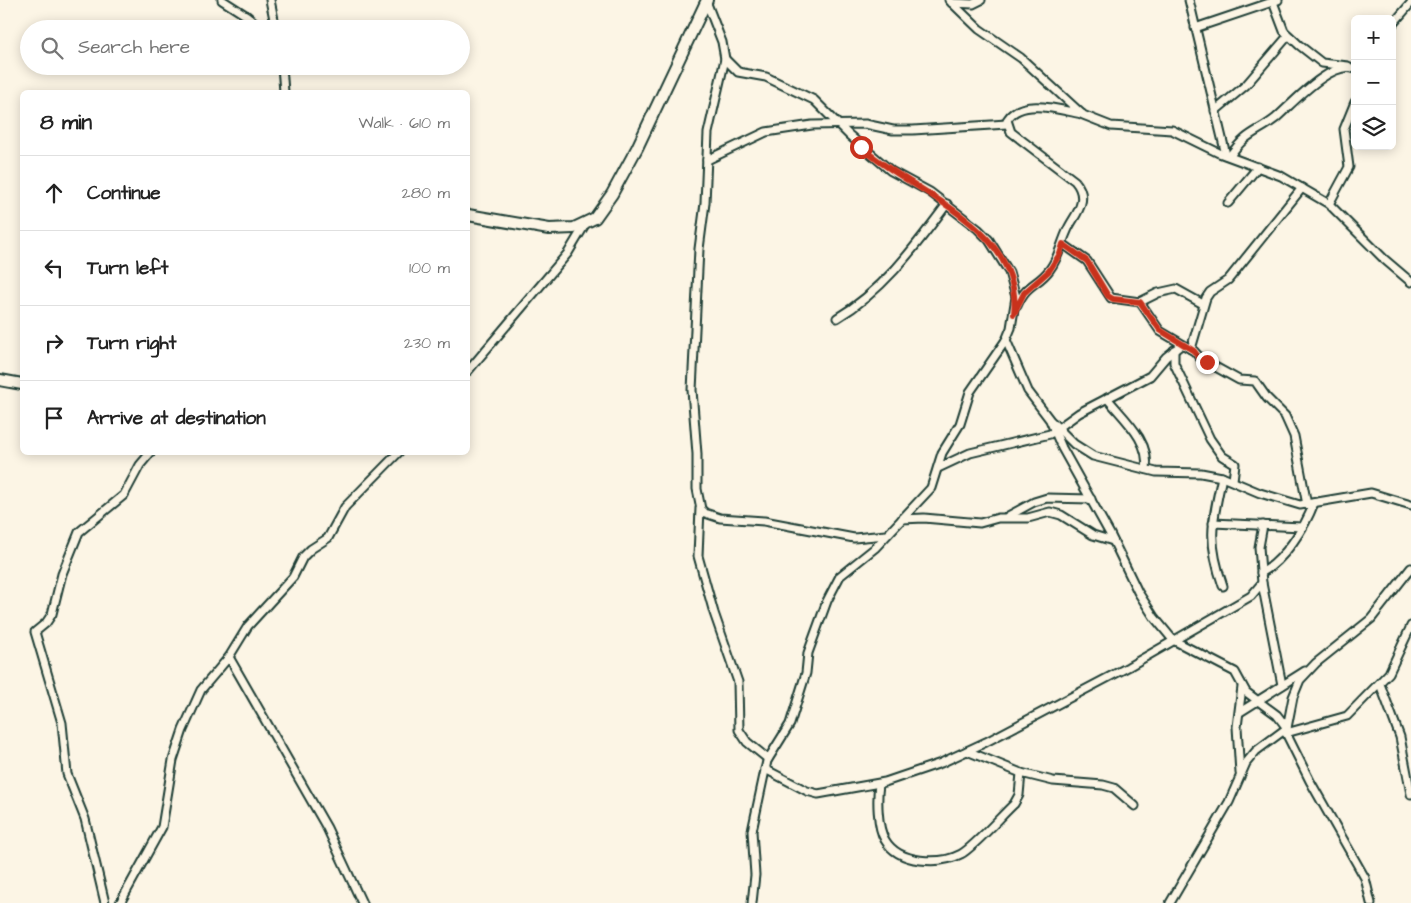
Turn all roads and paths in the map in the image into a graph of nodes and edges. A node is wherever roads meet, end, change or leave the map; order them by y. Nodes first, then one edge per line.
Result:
1 (222, 0) edge
2 (270, 0) edge
3 (706, 0) edge
4 (981, 0) edge
5 (1190, 0) edge
6 (1275, 1) edge
7 (951, 2) edge
8 (1411, 3) edge
9 (252, 20) edge
10 (274, 20) edge
11 (1396, 20) edge
12 (1195, 28) junction
13 (1288, 36) junction
14 (725, 59) junction
15 (1351, 68) edge
16 (1351, 68) edge
17 (283, 75) edge
18 (284, 90) edge
19 (1354, 105) edge
20 (1215, 111) junction
21 (1083, 115) junction
22 (839, 124) junction
23 (1007, 124) junction
24 (1228, 156) junction
25 (707, 160) junction
26 (1258, 167) junction
27 (1302, 188) junction
28 (1228, 203) dead end
29 (947, 204) junction
30 (1329, 204) junction
31 (470, 215) edge
32 (586, 223) junction
33 (1063, 244) junction
34 (1411, 282) edge
35 (1140, 302) junction
36 (1203, 304) junction
37 (1014, 314) junction
38 (837, 318) dead end
39 (1006, 340) junction
40 (1181, 345) junction
41 (1191, 349) junction
42 (1174, 350) junction
43 (470, 369) edge
44 (0, 380) edge
45 (20, 384) edge
46 (1107, 398) junction
47 (1056, 430) junction
48 (148, 455) edge
49 (396, 455) edge
50 (938, 468) junction
51 (1146, 469) junction
52 (1222, 478) junction
53 (1233, 480) junction
54 (1091, 499) junction
55 (1310, 504) junction
56 (1411, 505) edge
57 (700, 508) junction
58 (1004, 518) junction
59 (902, 519) junction
60 (1213, 523) junction
61 (1263, 525) junction
62 (1302, 527) junction
63 (887, 535) junction
64 (1113, 541) junction
65 (1411, 568) edge
66 (1261, 573) junction
67 (1262, 583) junction
68 (1223, 586) dead end
69 (1411, 626) edge
70 (1173, 640) junction
71 (229, 657) junction
72 (1316, 662) junction
73 (1380, 684) junction
74 (1282, 685) junction
75 (1242, 686) junction
76 (1257, 700) junction
77 (1240, 712) junction
78 (1286, 730) junction
79 (967, 751) junction
80 (768, 759) junction
81 (765, 769) junction
82 (1021, 773) junction
83 (1241, 775) junction
84 (879, 784) junction
85 (1411, 794) edge
86 (1135, 806) dead end
87 (105, 903) edge
88 (120, 903) edge
89 (362, 903) edge
90 (752, 903) edge
91 (1170, 903) edge
92 (1372, 903) edge

1 - 9 street
2 - 10 street
3 - 14 street
3 - 32 street
4 - 7 street
5 - 12 street
6 - 12 street
6 - 13 street
7 - 21 street
8 - 11 street
12 - 20 street
13 - 15 street
13 - 20 street
14 - 22 street
14 - 25 street
16 - 24 street
17 - 18 street
19 - 30 street
20 - 24 street
21 - 23 street
21 - 24 street
22 - 23 street
22 - 25 street
22 - 29 street
23 - 33 street
24 - 26 street
25 - 57 street
26 - 27 street
26 - 28 street
27 - 30 street
27 - 36 street
29 - 37 street
29 - 38 street
30 - 34 street
31 - 32 street
32 - 43 street
33 - 35 street
33 - 37 street
35 - 36 street
35 - 40 street
36 - 41 street
37 - 39 street
39 - 47 street
39 - 50 street
40 - 41 street
40 - 42 street
41 - 55 street
42 - 46 street
42 - 53 street
44 - 45 street
46 - 47 street
46 - 51 street
47 - 50 street
47 - 51 street
47 - 54 street
48 - 87 street
49 - 71 street
50 - 59 street
51 - 52 street
52 - 53 street
52 - 60 street
53 - 55 street
54 - 58 street
54 - 64 street
55 - 56 street
55 - 62 street
57 - 63 street
57 - 80 street
58 - 59 street
58 - 64 street
59 - 63 street
60 - 61 street
60 - 68 street
61 - 62 street
61 - 66 street
62 - 66 street
63 - 80 street
64 - 70 street
65 - 72 street
66 - 67 street
67 - 70 street
67 - 74 street
69 - 73 street
70 - 75 street
70 - 79 street
71 - 88 street
71 - 89 street
72 - 74 street
72 - 78 street
73 - 78 street
73 - 85 street
74 - 76 street
75 - 76 street
75 - 77 street
76 - 77 street
76 - 78 street
77 - 83 street
78 - 83 street
78 - 92 street
79 - 82 street
79 - 84 street
80 - 81 street
81 - 84 street
81 - 90 street
82 - 84 street
82 - 86 street
83 - 91 street

